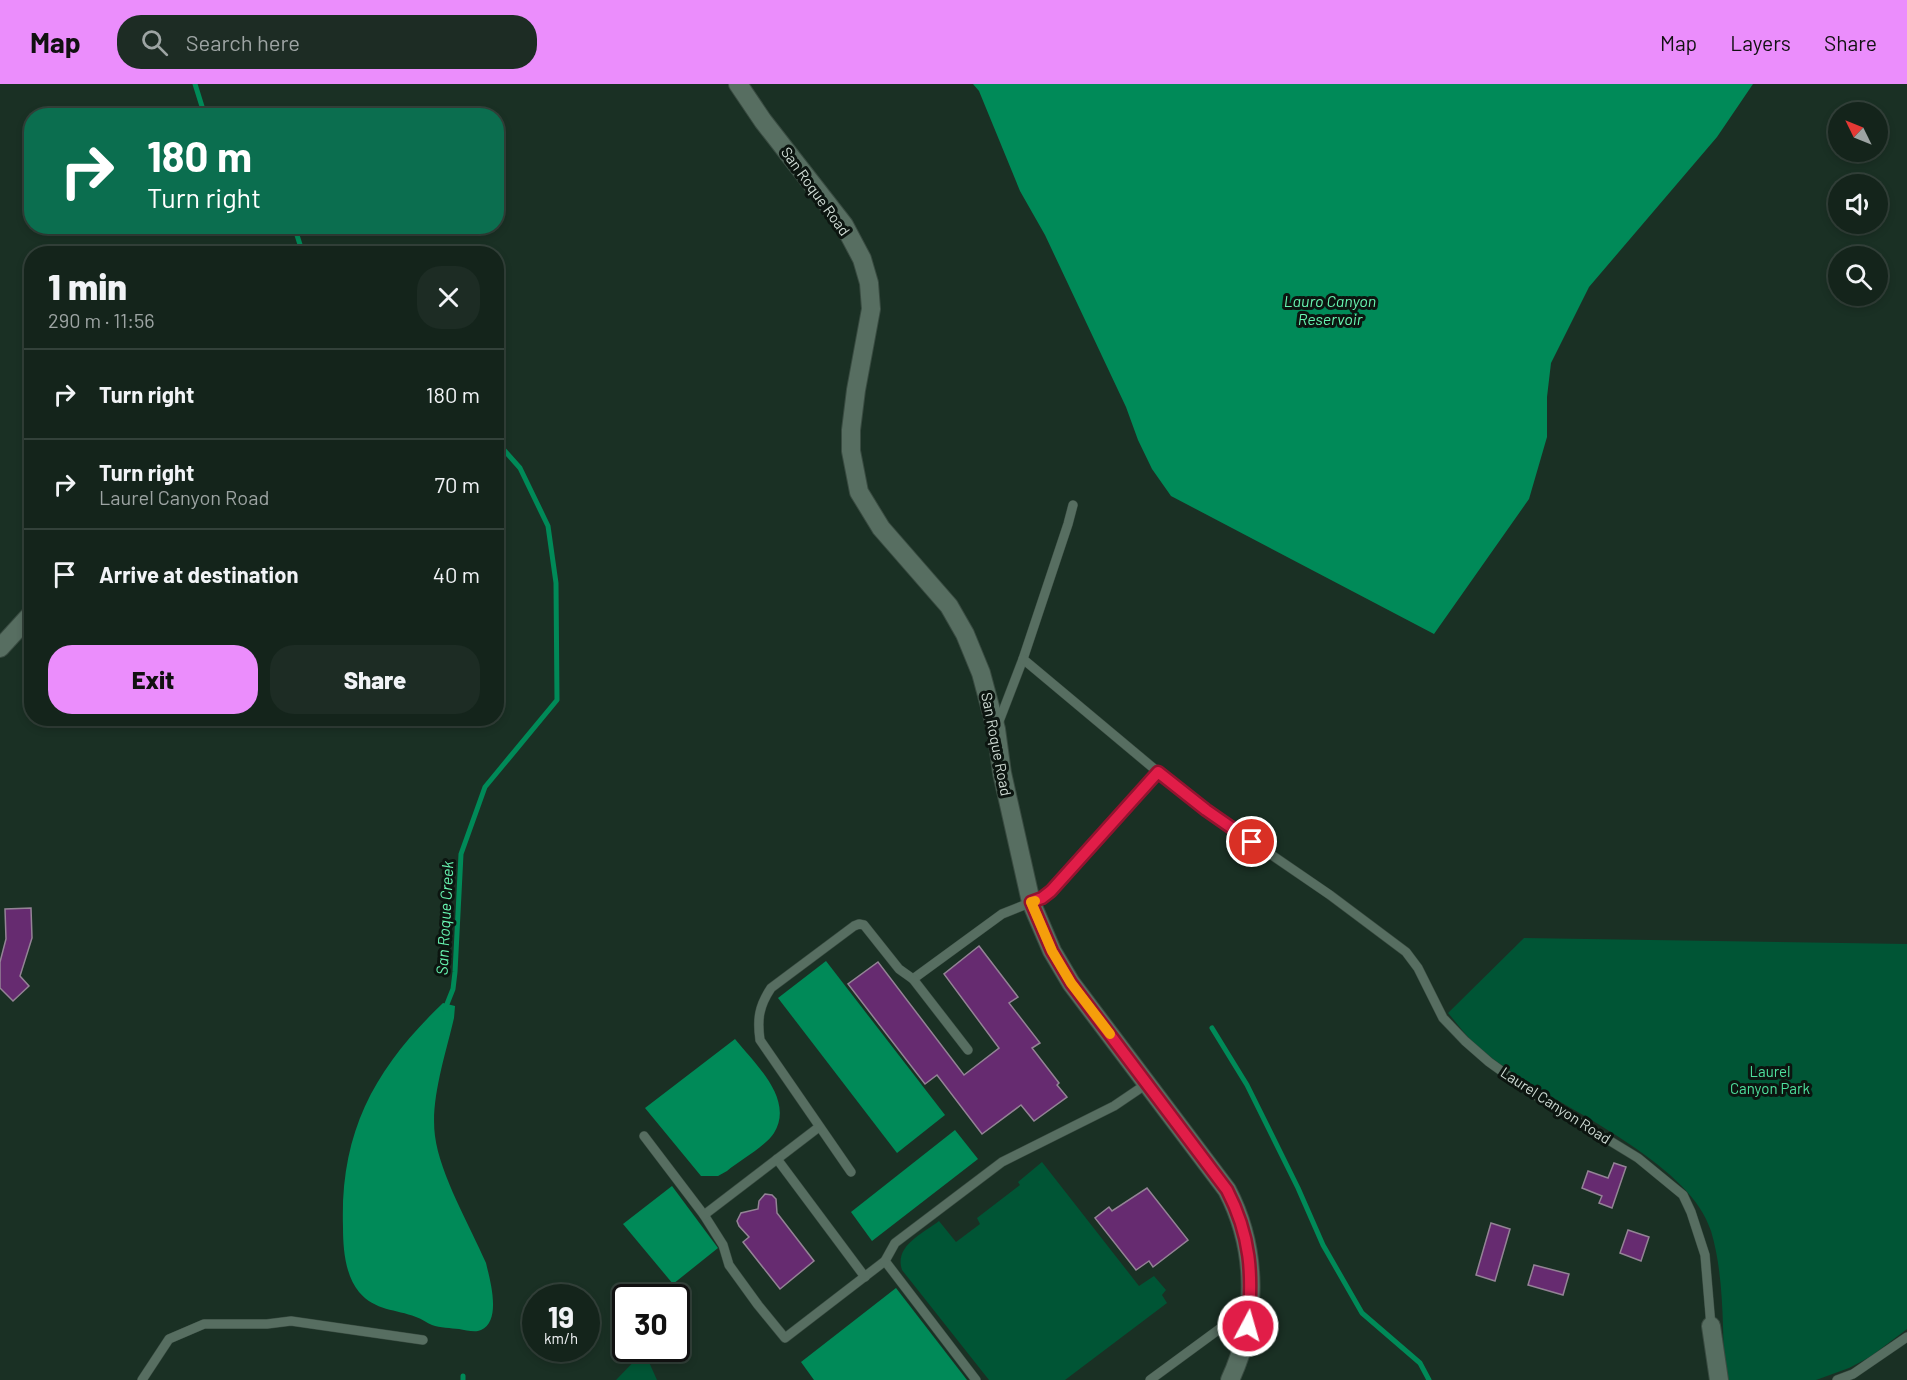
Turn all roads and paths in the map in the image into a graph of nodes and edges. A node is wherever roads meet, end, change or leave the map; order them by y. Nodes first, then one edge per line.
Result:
1 (738, 84) edge
2 (1072, 505) dead end
3 (24, 621) edge
4 (0, 648) edge
5 (1023, 659) junction
6 (996, 729) junction
7 (1158, 772) junction
8 (1031, 902) junction
9 (913, 979) junction
10 (968, 1050) dead end
11 (1148, 1083) junction
12 (819, 1127) junction
13 (644, 1136) dead end
14 (777, 1159) junction
15 (851, 1172) dead end
16 (704, 1215) junction
17 (885, 1261) junction
18 (865, 1277) junction
19 (1250, 1306) junction
20 (1711, 1326) joint
21 (1907, 1338) edge
22 (423, 1340) dead end
23 (142, 1380) edge
24 (976, 1380) edge
25 (1150, 1380) edge
26 (1230, 1380) edge
27 (1719, 1380) edge
28 (1837, 1380) edge

1 - 6 street, San Roque Road
2 - 5 lane
3 - 4 street
5 - 6 lane
5 - 7 lane, Laurel Canyon Road
6 - 8 street, San Roque Road
7 - 8 lane
7 - 20 lane, Laurel Canyon Road
8 - 9 lane
8 - 11 street, San Roque Road
9 - 10 lane
9 - 12 lane
11 - 17 lane
11 - 19 street, San Roque Road
12 - 14 lane
12 - 15 lane
13 - 16 lane
14 - 16 lane
14 - 18 lane
16 - 18 lane
17 - 18 lane
17 - 24 lane
19 - 25 lane
19 - 26 street, San Roque Road
20 - 27 street, Laurel Canyon Road
21 - 28 lane
22 - 23 lane

